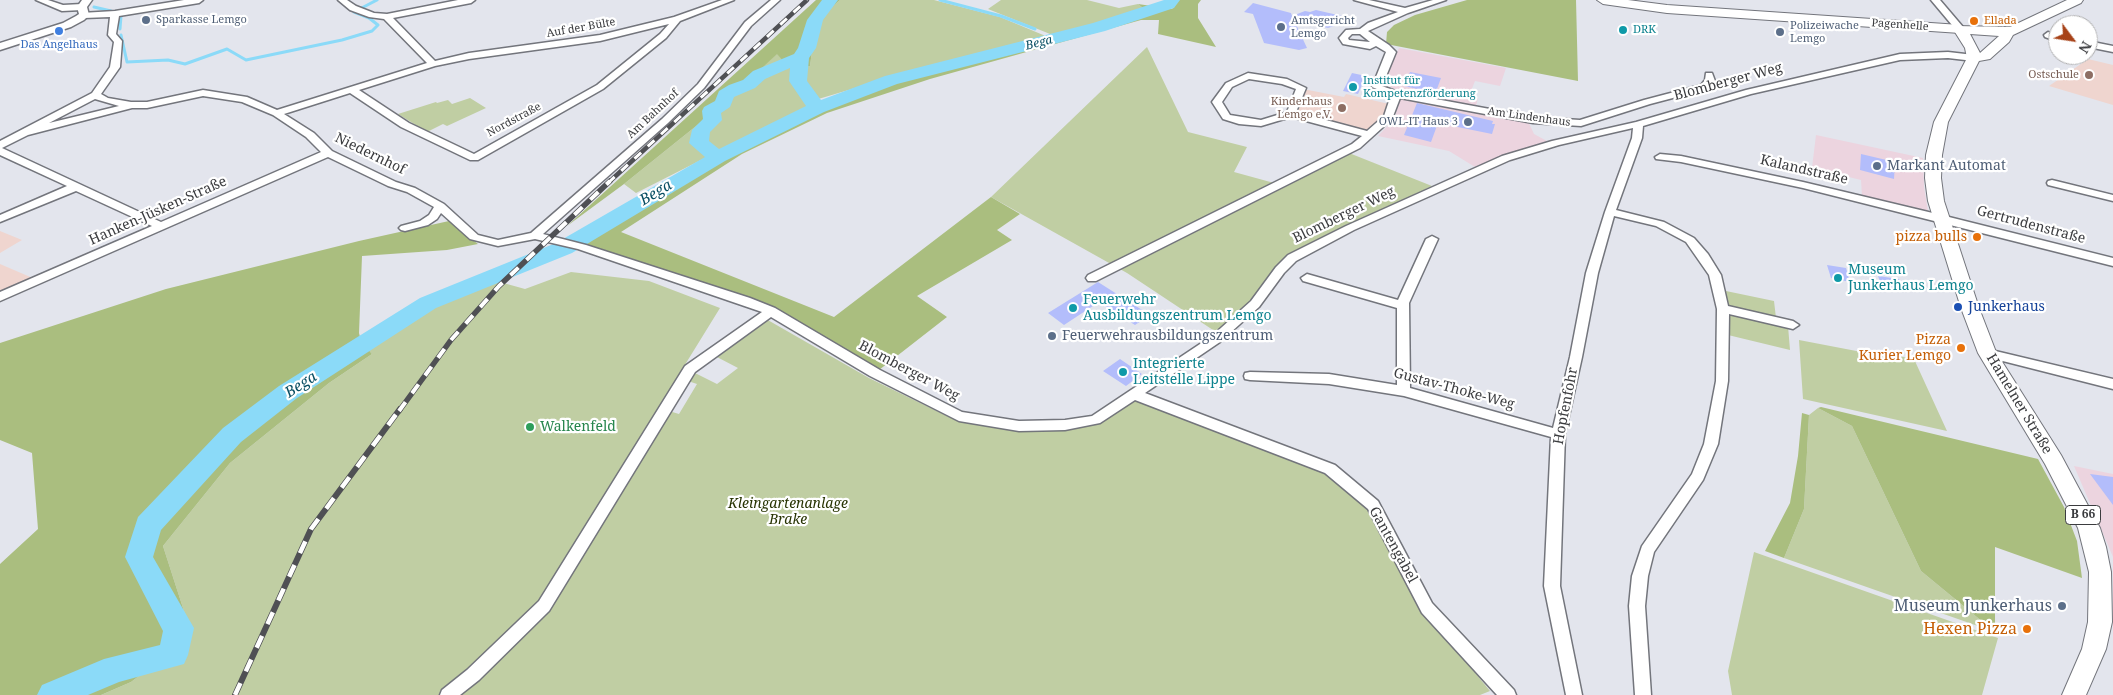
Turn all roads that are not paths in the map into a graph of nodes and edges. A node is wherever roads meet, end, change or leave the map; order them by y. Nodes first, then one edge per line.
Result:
1 (40, 0) edge
2 (198, 0) edge
3 (342, 0) edge
4 (471, 0) edge
5 (730, 0) edge
6 (776, 0) edge
7 (1358, 0) edge
8 (1442, 0) edge
9 (1603, 0) edge
10 (1935, 0) edge
11 (2077, 0) edge
12 (85, 7) edge
13 (1405, 11) junction
14 (115, 14) junction
15 (387, 17) junction
16 (677, 19) junction
17 (1960, 30) junction
18 (1362, 31) junction
19 (2008, 32) junction
20 (1376, 42) junction
21 (2098, 46) edge
22 (0, 48) edge
23 (2113, 49) edge
24 (1974, 58) junction
25 (433, 64) junction
26 (1709, 75) dead end
27 (351, 89) junction
28 (95, 94) junction
29 (1396, 94) junction
30 (131, 105) junction
31 (276, 112) junction
32 (1291, 114) junction
33 (1638, 124) junction
34 (24, 133) junction
35 (1370, 135) junction
36 (3, 143) edge
37 (0, 151) edge
38 (328, 153) junction
39 (1660, 157) dead end
40 (2052, 183) dead end
41 (75, 187) junction
42 (2113, 198) edge
43 (440, 206) junction
44 (1610, 212) junction
45 (1941, 218) junction
46 (0, 219) edge
47 (160, 226) junction
48 (405, 228) dead end
49 (535, 236) junction
50 (1432, 238) dead end
51 (2113, 262) edge
52 (1092, 278) dead end
53 (1306, 278) dead end
54 (0, 297) edge
55 (1404, 306) junction
56 (1723, 309) junction
57 (771, 311) junction
58 (1793, 324) dead end
59 (1987, 353) junction
60 (1250, 376) dead end
61 (2113, 384) edge
62 (1404, 391) junction
63 (1134, 394) junction
64 (1558, 434) junction
65 (448, 695) edge
66 (1508, 695) edge
67 (1574, 695) edge
68 (1643, 695) edge
69 (2074, 695) edge

1 - 12 street
2 - 14 street
3 - 15 street
4 - 15 street
5 - 16 street, Auf der Bülte
6 - 49 street, Am Bahnhof
7 - 13 street
8 - 13 street
9 - 17 main road, Pagenhelle
10 - 17 street
11 - 19 main road
12 - 14 street
12 - 22 street
13 - 18 street
14 - 28 street, Niedernhof
15 - 25 street
16 - 25 street, Auf der Bülte
16 - 27 street, Nordstraße
17 - 19 main road
17 - 24 main road
18 - 20 street, Am Lindenhaus
18 - 20 street
19 - 24 main road
20 - 29 street, Am Lindenhaus
21 - 23 street
24 - 33 street, Blomberger Weg
24 - 45 main road, Hamelner Straße / B 66
25 - 27 street, Auf der Bülte
26 - 29 street, Am Lindenhaus
27 - 31 street, Auf der Bülte
28 - 30 street, Niedernhof
28 - 34 street, Niedernhof
29 - 35 street
30 - 31 street, Niedernhof
30 - 34 street, Niedernhof
31 - 38 street, Niedernhof
32 - 32 street
32 - 35 street
33 - 44 street, Hopfenfohr
33 - 63 street, Blomberger Weg
34 - 36 street, Niedernhof
35 - 52 street
37 - 41 street
38 - 43 street, Niedernhof
38 - 47 street, Hanken-Jüsken-Straße
39 - 45 street, Kalandstraße
40 - 42 street
41 - 46 street
41 - 47 street
43 - 48 street
43 - 49 street, Niedernhof
44 - 56 street
44 - 64 street, Hopfenfohr
45 - 51 street, Gertrudenstraße
45 - 59 main road, Hamelner Straße / B 66
47 - 54 street, Hanken-Jüsken-Straße
49 - 57 street, Blomberger Weg
50 - 55 street
53 - 55 street
55 - 62 street
56 - 58 street
56 - 68 street
57 - 63 street, Blomberger Weg
57 - 65 street
59 - 61 street
59 - 69 main road, Hamelner Straße / B 66
60 - 62 street, Gustav-Thoke-Weg
62 - 64 street, Gustav-Thoke-Weg
63 - 66 street, Gantengabel
64 - 67 street, Hopfenfohr

